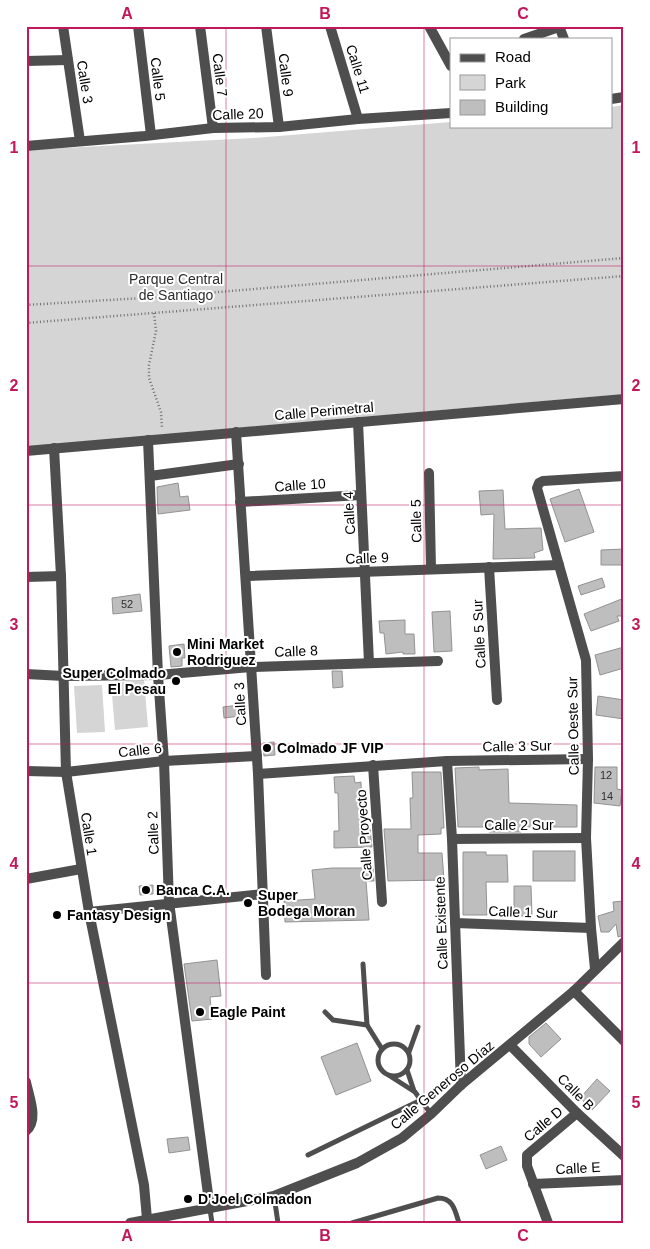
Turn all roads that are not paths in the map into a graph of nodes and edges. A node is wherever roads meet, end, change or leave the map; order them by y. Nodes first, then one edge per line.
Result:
1 (63, 26) edge
2 (138, 26) edge
3 (200, 26) edge
4 (266, 26) edge
5 (330, 26) edge
6 (429, 26) edge
7 (559, 26) edge
8 (527, 38) edge
9 (564, 38) edge
10 (68, 60) junction
11 (26, 61) edge
12 (450, 63) edge
13 (450, 113) edge
14 (358, 119) junction
15 (278, 127) junction
16 (213, 128) junction
17 (151, 135) junction
18 (80, 141) junction
19 (26, 146) edge
20 (624, 399) edge
21 (358, 422) junction
22 (236, 432) junction
23 (148, 440) junction
24 (54, 448) junction
25 (26, 451) edge
26 (238, 464) junction
27 (429, 473) dead end
28 (150, 476) junction
29 (624, 476) edge
30 (361, 494) junction
31 (240, 502) junction
32 (559, 565) junction
33 (489, 567) junction
34 (431, 569) junction
35 (366, 571) junction
36 (26, 576) edge
37 (61, 576) junction
38 (246, 576) junction
39 (438, 661) dead end
40 (369, 663) junction
41 (251, 666) junction
42 (26, 674) edge
43 (158, 675) junction
44 (64, 676) junction
45 (497, 700) dead end
46 (257, 756) junction
47 (588, 759) junction
48 (164, 761) junction
49 (447, 761) junction
50 (373, 765) junction
51 (26, 771) edge
52 (66, 772) junction
53 (258, 774) junction
54 (586, 838) junction
55 (452, 839) junction
56 (81, 869) junction
57 (26, 879) edge
58 (264, 894) junction
59 (169, 902) junction
60 (382, 902) dead end
61 (89, 912) junction
62 (455, 923) junction
63 (590, 928) junction
64 (624, 942) edge
65 (363, 964) dead end
66 (595, 969) junction
67 (266, 975) dead end
68 (574, 991) junction
69 (325, 1012) dead end
70 (367, 1026) junction
71 (418, 1027) dead end
72 (624, 1041) edge
73 (510, 1045) junction
74 (382, 1049) junction
75 (409, 1052) junction
76 (406, 1070) junction
77 (389, 1075) junction
78 (26, 1082) edge
79 (461, 1085) junction
80 (415, 1092) junction
81 (421, 1100) junction
82 (577, 1113) junction
83 (431, 1114) junction
84 (28, 1129) edge
85 (308, 1154) dead end
86 (624, 1156) edge
87 (624, 1180) edge
88 (534, 1184) junction
89 (274, 1196) junction
90 (210, 1209) junction
91 (373, 1216) junction
92 (147, 1219) junction
93 (130, 1223) edge
94 (212, 1223) edge
95 (278, 1223) edge
96 (352, 1223) edge
97 (375, 1223) edge
98 (460, 1223) edge
99 (548, 1223) edge

1 - 10 street, Calle 3
2 - 17 street, Calle 5
3 - 16 street, Calle 7
4 - 15 street, Calle 9
5 - 14 street, Calle 11
6 - 12 street
7 - 8 street
7 - 9 street
10 - 11 street
10 - 18 street, Calle 3
13 - 14 street, Calle 20
14 - 15 street, Calle 20
15 - 16 street, Calle 20
16 - 17 street, Calle 20
17 - 18 street, Calle 20
18 - 19 street, Calle 20
20 - 21 street, Calle Perimetral
21 - 22 street, Calle Perimetral
21 - 30 street, Calle 4
22 - 23 street, Calle Perimetral
22 - 26 street, Calle 3
23 - 24 street, Calle Perimetral
23 - 28 street, Calle 2
24 - 25 street, Calle Perimetral
24 - 37 street, Calle 1
26 - 28 street
26 - 31 street, Calle 3
27 - 34 street, Calle 5
28 - 43 street, Calle 2
29 - 32 street, Calle Oeste Sur
30 - 31 street, Calle 10
30 - 35 street, Calle 4
31 - 38 street, Calle 3
32 - 33 street, Calle 9
32 - 47 street, Calle Oeste Sur
33 - 34 street, Calle 9
33 - 45 street, Calle 5 Sur
34 - 35 street, Calle 9
35 - 38 street, Calle 9
35 - 40 street, Calle 4
36 - 37 street
37 - 44 street, Calle 1
38 - 41 street, Calle 3
39 - 40 street, Calle 8
40 - 41 street, Calle 8
41 - 43 street, Calle 8
41 - 46 street, Calle 3
42 - 44 street, Calle 8
43 - 44 street, Calle 8
43 - 48 street, Calle 2
44 - 52 street, Calle 1
46 - 48 street, Calle 6
46 - 53 street, Calle 3
47 - 49 street, Calle 3 Sur
47 - 54 street, Calle Oeste Sur
48 - 52 street, Calle 6
48 - 59 street, Calle 2
49 - 50 street
49 - 55 street, Calle Existente
50 - 53 street
50 - 60 street, Calle Proyecto
51 - 52 street, Calle 6
52 - 56 street, Calle 1
53 - 58 street, Calle 3
54 - 55 street, Calle 2 Sur
54 - 63 street, Calle Oeste Sur
55 - 62 street, Calle Existente
56 - 57 street
56 - 61 street, Calle 1
58 - 59 street
58 - 67 street, Calle 3
59 - 61 street
59 - 90 street, Calle 2
61 - 92 street, Calle 1
62 - 63 street, Calle 1 Sur
62 - 79 street, Calle Existente
63 - 66 street, Calle Oeste Sur
64 - 66 street, Calle Generoso Díaz
65 - 70 lane
66 - 68 street, Calle Generoso Díaz
68 - 72 street
68 - 73 street, Calle Generoso Díaz
69 - 70 lane
70 - 74 lane
71 - 75 lane
73 - 79 street, Calle Generoso Díaz
73 - 82 street, Calle B
74 - 75 lane
74 - 77 lane
75 - 76 lane
76 - 77 lane
76 - 80 lane
77 - 80 lane
78 - 84 street
79 - 83 street, Calle Generoso Díaz
80 - 81 lane
81 - 83 lane
81 - 85 lane
82 - 86 street, Calle B
82 - 88 street, Calle D
83 - 89 street, Calle Generoso Díaz
87 - 88 street, Calle E
88 - 99 street
89 - 90 street, Calle Generoso Díaz
89 - 95 lane
90 - 92 street, Calle Generoso Díaz
90 - 94 lane, Calle 2
91 - 96 lane
91 - 97 lane
91 - 98 lane
92 - 93 street, Calle Generoso Díaz

